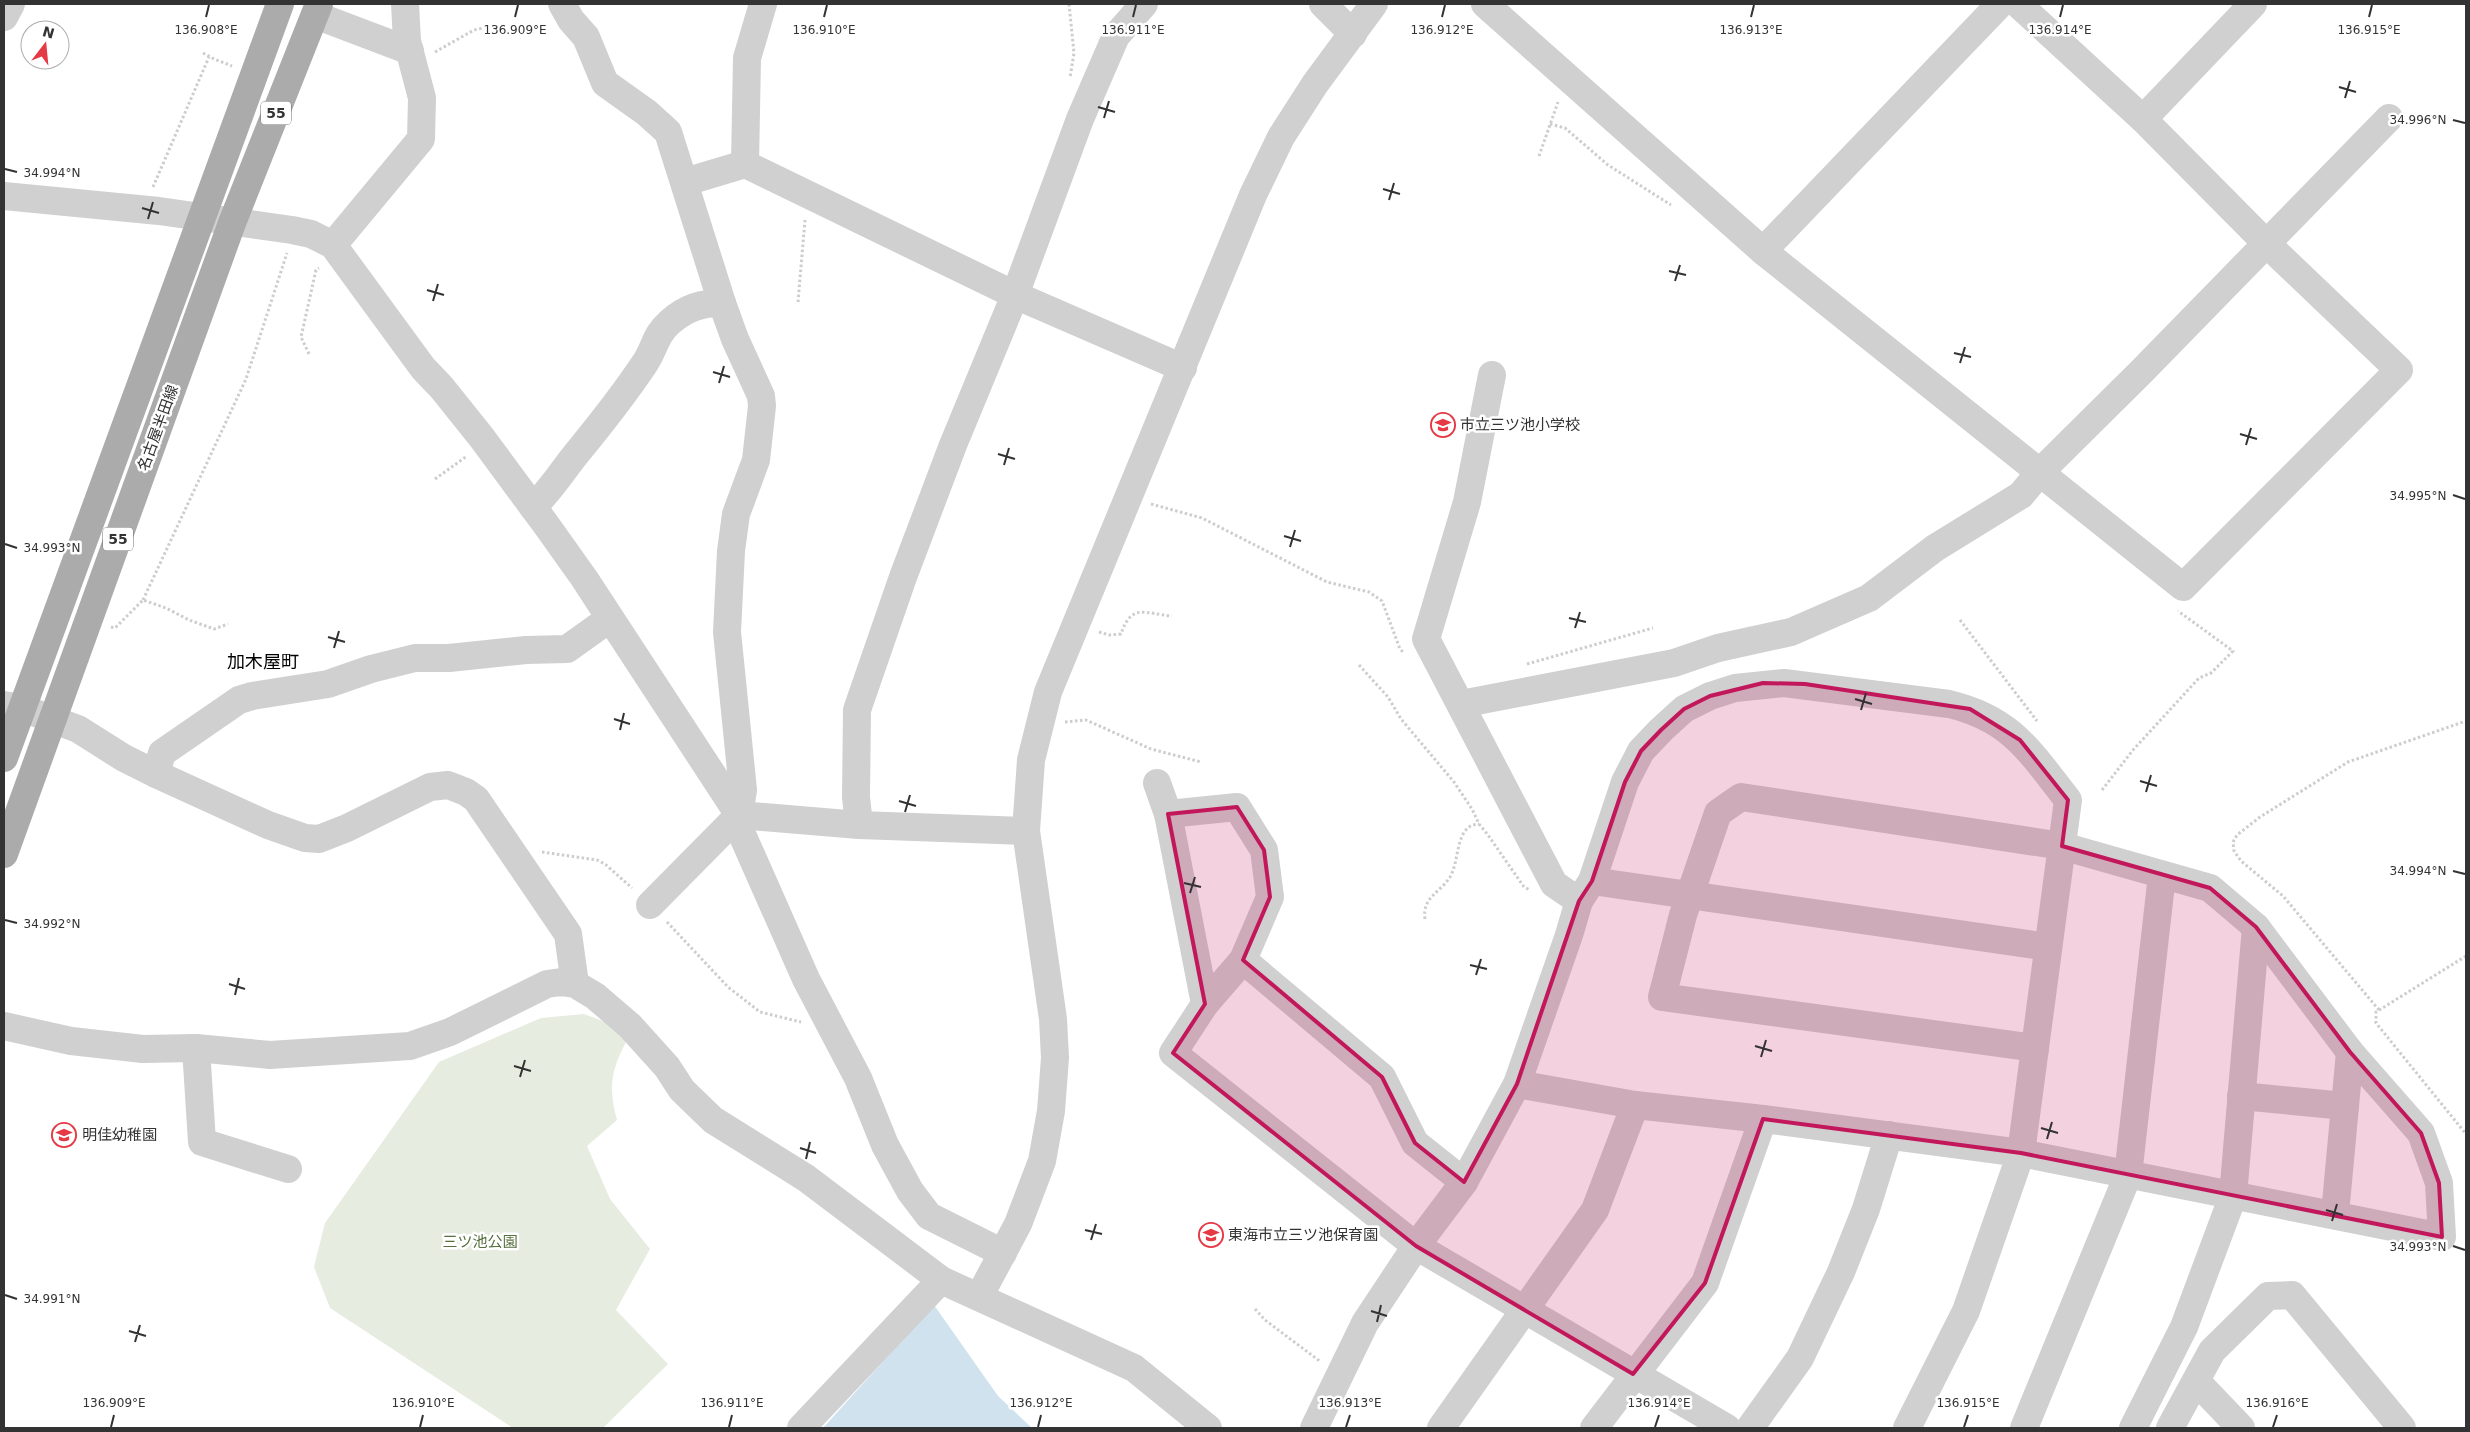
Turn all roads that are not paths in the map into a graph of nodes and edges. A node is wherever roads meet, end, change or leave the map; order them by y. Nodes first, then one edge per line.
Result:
1 (11, 4) edge
2 (280, 4) edge
3 (405, 4) edge
4 (562, 4) edge
5 (763, 4) edge
6 (1144, 4) edge
7 (1323, 4) edge
8 (1374, 4) edge
9 (1484, 4) edge
10 (2000, 4) edge
11 (2018, 4) edge
12 (2253, 4) edge
13 (317, 9) edge
14 (4, 17) edge
15 (1353, 34) junction
16 (412, 58) junction
17 (2389, 118) dead end
18 (2143, 119) junction
19 (745, 164) junction
20 (685, 182) junction
21 (4, 196) edge
22 (201, 218) junction
23 (232, 223) junction
24 (2267, 244) junction
25 (337, 250) junction
26 (1763, 251) junction
27 (1015, 295) junction
28 (722, 303) junction
29 (1183, 368) junction
30 (1492, 375) dead end
31 (2040, 472) junction
32 (533, 507) junction
33 (609, 619) junction
34 (1461, 704) junction
35 (13, 707) edge
36 (53, 718) junction
37 (4, 758) edge
38 (156, 774) junction
39 (1157, 783) dead end
40 (1168, 814) junction
41 (739, 815) junction
42 (859, 825) junction
43 (1026, 831) junction
44 (2062, 846) junction
45 (4, 854) edge
46 (2162, 875) junction
47 (1585, 891) junction
48 (1690, 896) junction
49 (650, 905) road end
50 (2256, 927) junction
51 (2048, 948) junction
52 (1243, 960) junction
53 (575, 984) junction
54 (1205, 1004) junction
55 (4, 1026) edge
56 (196, 1048) junction
57 (2035, 1048) junction
58 (2350, 1052) junction
59 (1517, 1084) junction
60 (2241, 1096) junction
61 (1636, 1106) junction
62 (2345, 1106) junction
63 (1763, 1119) junction
64 (1889, 1135) junction
65 (2021, 1152) junction
66 (288, 1169) dead end
67 (2128, 1174) junction
68 (1464, 1182) junction
69 (2233, 1196) junction
70 (2335, 1214) junction
71 (1416, 1246) junction
72 (1003, 1253) junction
73 (941, 1280) junction
74 (979, 1297) junction
75 (1526, 1311) junction
76 (1634, 1374) junction
77 (2197, 1382) junction
78 (1205, 1427) edge
79 (801, 1428) edge
80 (1314, 1428) edge
81 (1440, 1428) edge
82 (1594, 1428) edge
83 (1727, 1428) edge
84 (1750, 1428) edge
85 (1907, 1428) edge
86 (2024, 1428) edge
87 (2133, 1428) edge
88 (2170, 1428) edge
89 (2241, 1428) edge
90 (2400, 1428) edge

1 - 14 street
2 - 22 main road, 55
3 - 16 street
4 - 20 street
5 - 19 street
6 - 27 street
7 - 15 street
8 - 15 street
9 - 26 street
10 - 26 street
11 - 18 street
12 - 18 street
13 - 16 street
13 - 23 main road, 名古屋半田線 / 55
15 - 29 street
16 - 25 street
17 - 24 street
18 - 24 street
19 - 20 street
19 - 27 street
20 - 28 street
21 - 22 street
22 - 23 street
22 - 35 main road, 55
23 - 25 street
23 - 36 main road, 名古屋半田線 / 55
24 - 31 street
24 - 31 street
25 - 32 street
26 - 31 street
27 - 29 street
27 - 42 street
28 - 32 street
28 - 41 street
29 - 43 street
30 - 34 street
31 - 34 street
32 - 33 street
33 - 38 street
33 - 41 street
34 - 47 street
35 - 36 street
35 - 37 main road, 55
36 - 38 street
36 - 45 main road, 名古屋半田線 / 55
38 - 53 street
39 - 40 street
40 - 52 street
40 - 54 street
41 - 42 street
41 - 49 street
41 - 72 street
42 - 43 street
43 - 72 street
44 - 46 street
44 - 47 street
44 - 48 street
44 - 51 street
46 - 50 street
46 - 67 street
47 - 48 street
47 - 59 street
48 - 51 street
48 - 57 street
50 - 58 street
50 - 60 street
51 - 57 street
52 - 54 street
52 - 68 street
53 - 56 street
53 - 73 street
54 - 71 street
55 - 56 street
56 - 66 street
57 - 65 street
58 - 62 street
58 - 70 street
59 - 61 street
59 - 68 street
60 - 62 street
60 - 69 street
61 - 63 street
61 - 75 street
62 - 70 street
63 - 64 street
63 - 76 street
64 - 65 street
64 - 84 street
65 - 67 street
65 - 85 street
67 - 69 street
67 - 86 street
68 - 71 street
69 - 70 street
69 - 87 street
71 - 75 street
71 - 80 street
72 - 74 street
73 - 74 street
73 - 79 street
74 - 78 street
75 - 76 street
75 - 81 street
76 - 82 street
76 - 83 street
77 - 88 street
77 - 89 street
77 - 90 street

